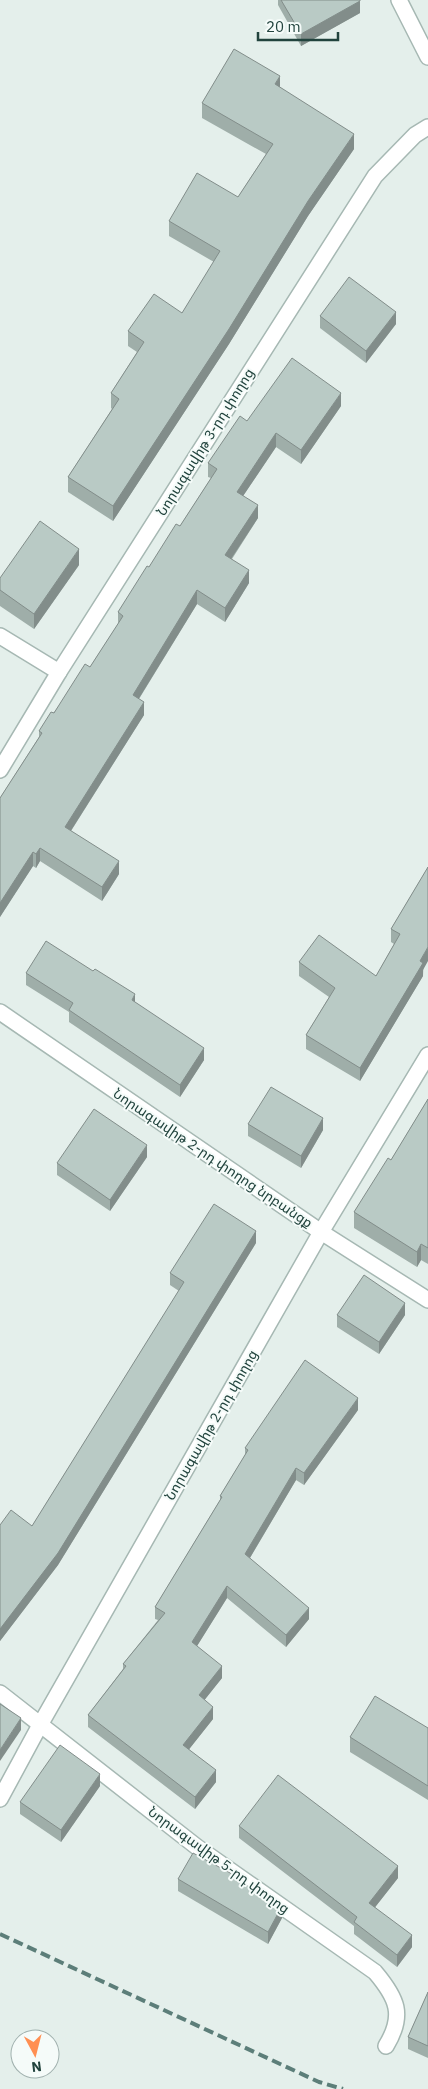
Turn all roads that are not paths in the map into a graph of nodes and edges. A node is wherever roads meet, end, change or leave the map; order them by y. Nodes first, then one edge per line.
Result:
1 (398, 0) edge
2 (428, 57) edge
3 (428, 127) edge
4 (0, 636) edge
5 (59, 672) junction
6 (0, 770) edge
7 (0, 1012) edge
8 (428, 1055) edge
9 (321, 1232) junction
10 (428, 1300) edge
11 (0, 1693) edge
12 (40, 1725) junction
13 (0, 1799) edge
14 (386, 2046) dead end

1 - 2 street
3 - 5 street, Նորագավիթ 3-րդ փողոց
4 - 5 street
5 - 6 street, Նորագավիթ 3-րդ փողոց
7 - 9 street, Նորագավիթ 2-րդ փողոց նրբանցք
8 - 9 street, Նորագավիթ 2-րդ փողոց
9 - 10 street, Նորագավիթ 2-րդ փողոց նրբանցք
9 - 12 street, Նորագավիթ 2-րդ փողոց
11 - 12 street, Նորագավիթ 5-րդ փողոց
12 - 13 street, Նորագավիթ 2-րդ փողոց
12 - 14 street, Նորագավիթ 5-րդ փողոց

